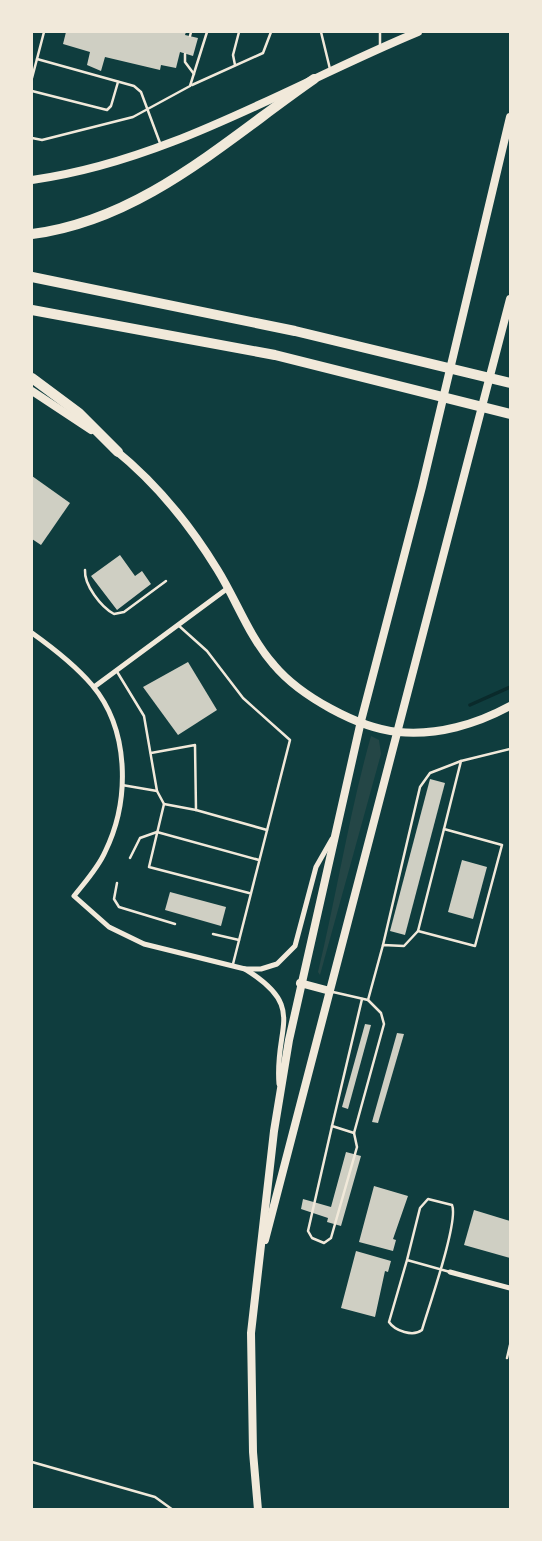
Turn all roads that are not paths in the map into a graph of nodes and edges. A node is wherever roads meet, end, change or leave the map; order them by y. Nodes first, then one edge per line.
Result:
1 (44, 32) edge
2 (207, 32) edge
3 (239, 32) edge
4 (271, 32) edge
5 (321, 32) edge
6 (380, 32) edge
7 (418, 32) edge
8 (381, 49) junction
9 (185, 54) dead end
10 (37, 59) junction
11 (235, 65) junction
12 (331, 72) junction
13 (194, 74) junction
14 (32, 78) edge
15 (314, 79) junction
16 (118, 82) junction
17 (190, 86) junction
18 (32, 91) edge
19 (148, 110) junction
20 (510, 117) edge
21 (32, 138) edge
22 (162, 146) junction
23 (32, 180) edge
24 (32, 234) edge
25 (32, 277) edge
26 (510, 299) edge
27 (32, 310) edge
28 (32, 378) edge
29 (510, 383) edge
30 (32, 391) edge
31 (510, 415) edge
32 (118, 452) junction
33 (85, 570) dead end
34 (166, 580) dead end
35 (228, 588) junction
36 (178, 625) junction
37 (32, 633) edge
38 (116, 670) junction
39 (94, 687) junction
40 (510, 706) edge
41 (361, 721) junction
42 (397, 732) junction
43 (510, 749) edge
44 (151, 753) junction
45 (461, 761) junction
46 (122, 785) junction
47 (157, 791) junction
48 (164, 804) junction
49 (196, 810) junction
50 (444, 829) junction
51 (267, 830) junction
52 (157, 832) junction
53 (334, 837) junction
54 (130, 858) dead end
55 (259, 860) junction
56 (117, 883) dead end
57 (251, 893) junction
58 (175, 924) dead end
59 (418, 931) junction
60 (213, 934) dead end
61 (239, 940) junction
62 (383, 945) junction
63 (233, 967) junction
64 (245, 969) junction
65 (300, 983) junction
66 (330, 991) junction
67 (362, 999) junction
68 (368, 1000) junction
69 (280, 1096) junction
70 (332, 1126) junction
71 (355, 1133) junction
72 (407, 1260) junction
73 (258, 1264) junction
74 (440, 1269) junction
75 (450, 1272) joint
76 (510, 1288) edge
77 (510, 1345) edge
78 (507, 1358) dead end
79 (32, 1462) edge
80 (173, 1510) edge
81 (258, 1510) edge

1 - 10 lane
2 - 13 lane
3 - 11 lane
4 - 11 lane
5 - 12 lane
6 - 8 lane
7 - 8 main road
8 - 12 main road
9 - 13 lane
10 - 14 lane
10 - 16 lane
11 - 17 lane
12 - 15 main road
13 - 17 lane
15 - 22 main road
15 - 24 highway
16 - 18 lane
16 - 19 lane
17 - 19 lane
19 - 21 lane
19 - 22 lane
20 - 41 main road
22 - 23 main road
25 - 29 highway
26 - 42 main road
27 - 31 highway
28 - 32 highway
30 - 32 main road
32 - 35 main road
33 - 34 lane
35 - 36 street
35 - 41 main road
36 - 38 street
36 - 51 lane
37 - 39 street
38 - 39 street
38 - 44 lane
39 - 46 street
40 - 42 main road
41 - 42 main road
41 - 53 main road
42 - 66 main road
43 - 45 lane
44 - 47 lane
44 - 49 lane
45 - 50 lane
45 - 62 lane
46 - 47 lane
46 - 63 street
47 - 48 lane
48 - 49 lane
48 - 52 lane
49 - 51 lane
50 - 59 lane
50 - 59 lane
51 - 55 lane
52 - 54 lane
52 - 55 lane
52 - 57 lane
53 - 64 street
53 - 65 main road
55 - 57 lane
56 - 58 lane
57 - 61 lane
59 - 62 lane
60 - 61 lane
61 - 63 lane
62 - 68 lane
63 - 64 street
64 - 69 street
65 - 66 main road
65 - 69 main road
66 - 67 lane
66 - 73 main road
67 - 68 lane
67 - 70 lane
68 - 71 lane
69 - 73 main road
70 - 71 lane
70 - 71 lane
72 - 74 lane
72 - 74 lane
72 - 74 lane
73 - 81 main road
74 - 75 lane
75 - 76 street
77 - 78 lane
79 - 80 lane

